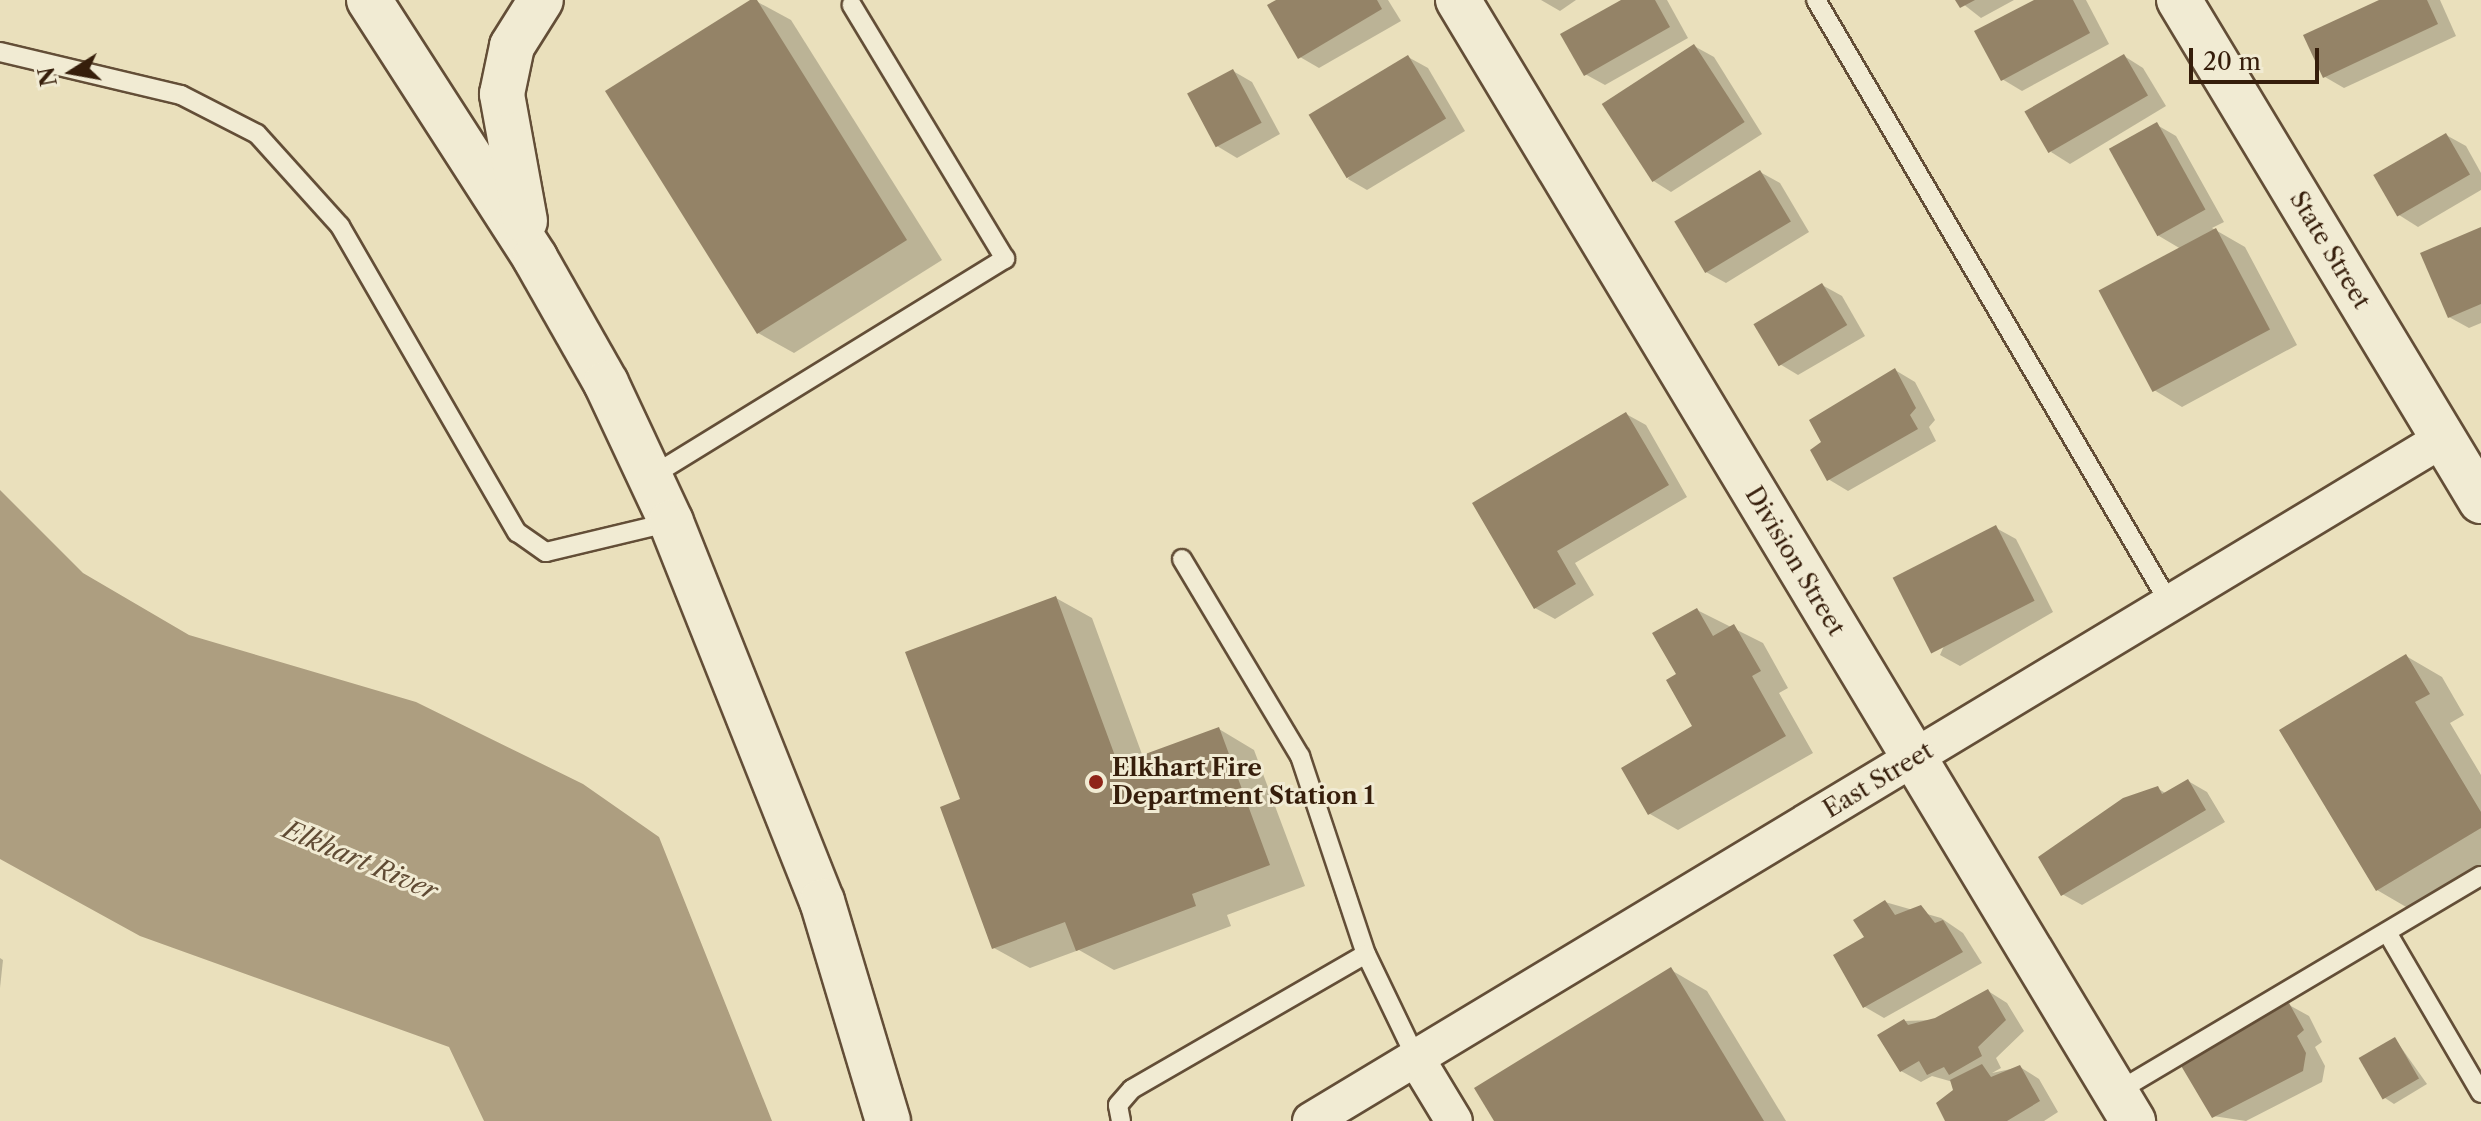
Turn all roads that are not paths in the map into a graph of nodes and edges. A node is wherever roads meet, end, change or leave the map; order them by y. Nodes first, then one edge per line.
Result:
1 (369, 0) edge
2 (541, 0) edge
3 (1458, 0) edge
4 (1816, 0) edge
5 (2179, 0) edge
6 (852, 5) dead end
7 (0, 52) edge
8 (535, 258) junction
9 (2444, 438) junction
10 (650, 477) junction
11 (2481, 501) edge
12 (671, 522) junction
13 (1182, 559) dead end
14 (2170, 604) junction
15 (1913, 759) junction
16 (2481, 876) edge
17 (2388, 934) junction
18 (1366, 954) junction
19 (1417, 1060) junction
20 (2481, 1093) edge
21 (2124, 1107) edge
22 (888, 1121) edge
23 (1121, 1121) edge
24 (1311, 1121) edge
25 (1454, 1121) edge

1 - 8 street
2 - 8 street
3 - 15 street, Division Street
4 - 14 lane
5 - 9 street, State Street
6 - 10 lane
7 - 12 lane
8 - 10 street
9 - 11 street, State Street
9 - 14 street, East Street
10 - 12 street
12 - 22 street
13 - 18 lane
14 - 15 street, East Street
15 - 19 street, East Street
15 - 21 street, Division Street
16 - 17 lane
17 - 20 lane
17 - 21 lane
18 - 19 lane
18 - 23 lane
19 - 24 street, East Street
19 - 25 street

